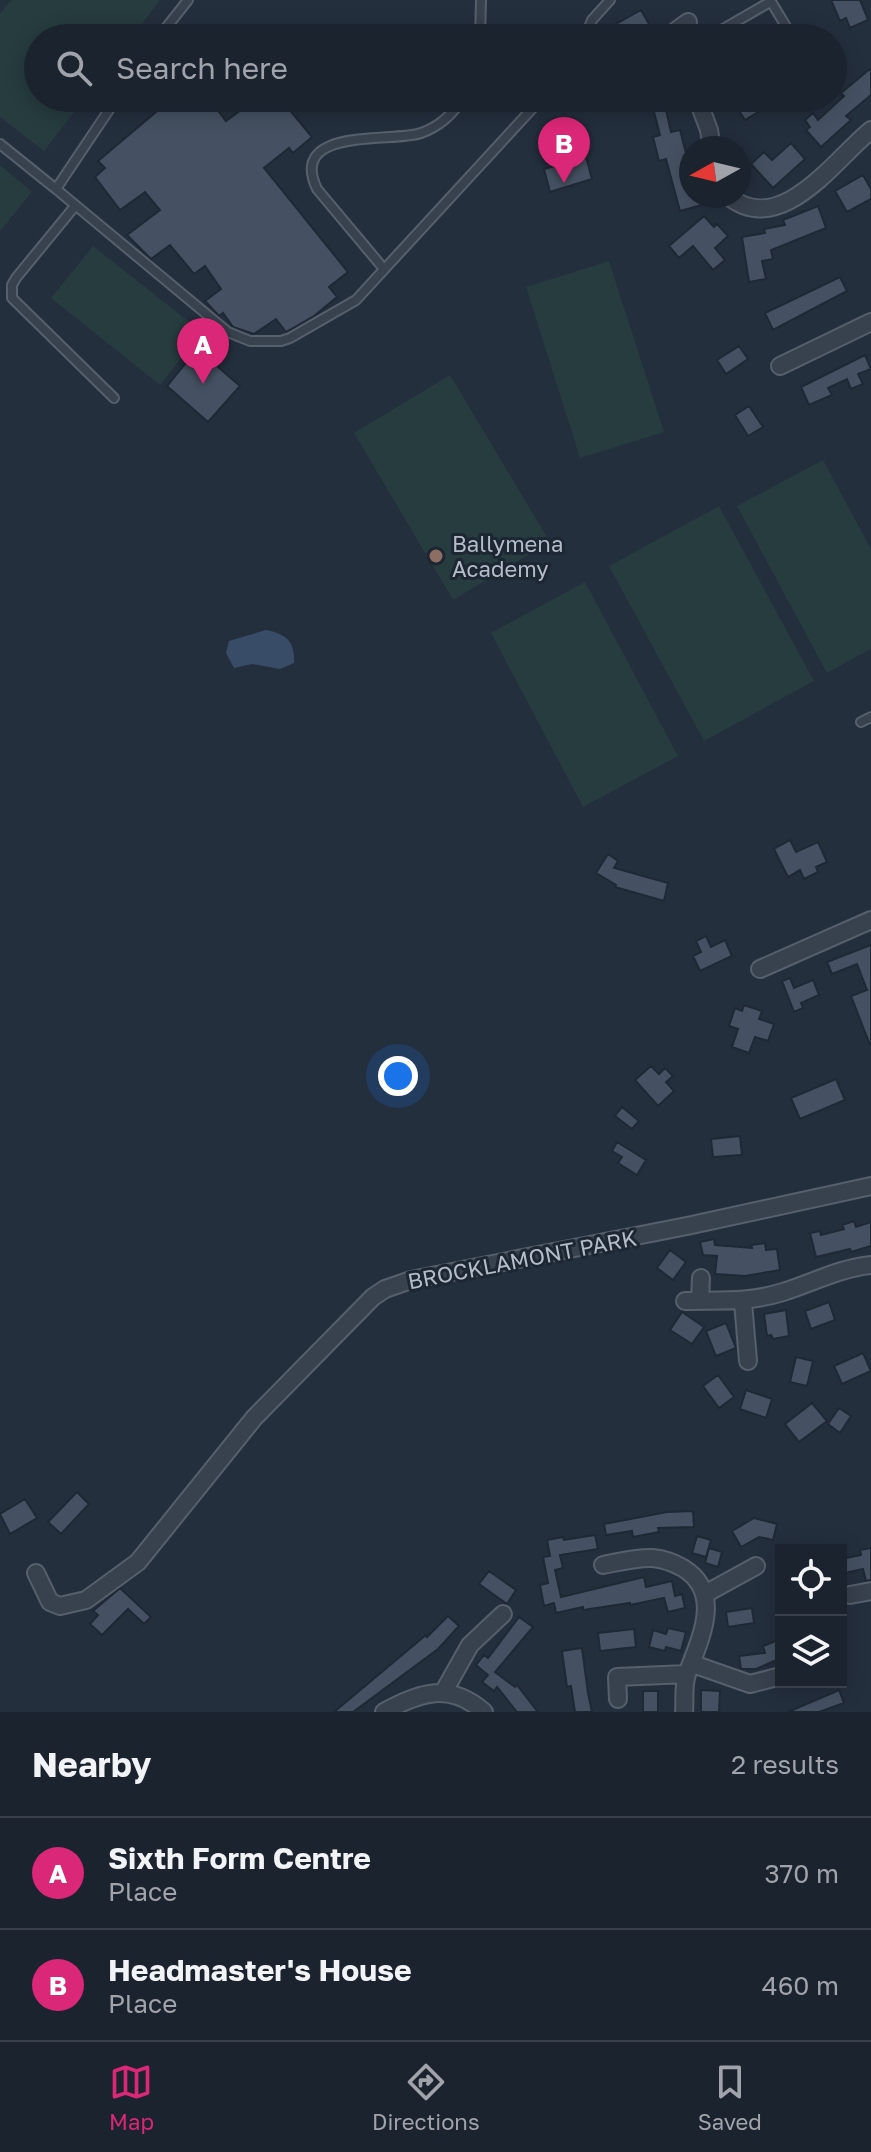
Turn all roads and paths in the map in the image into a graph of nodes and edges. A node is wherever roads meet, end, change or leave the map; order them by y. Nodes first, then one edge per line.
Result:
1 (188, 0) edge
2 (481, 0) edge
3 (610, 0) edge
4 (770, 1) edge
5 (688, 22) dead end
6 (169, 24) edge
7 (480, 24) edge
8 (590, 24) edge
9 (685, 24) edge
10 (731, 24) edge
11 (784, 24) edge
12 (108, 112) edge
13 (451, 112) edge
14 (529, 112) edge
15 (702, 112) edge
16 (871, 130) edge
17 (710, 136) edge
18 (0, 144) edge
19 (56, 189) junction
20 (75, 206) junction
21 (751, 206) edge
22 (384, 269) junction
23 (871, 322) edge
24 (780, 366) dead end
25 (114, 398) dead end
26 (871, 717) edge
27 (861, 722) dead end
28 (871, 920) edge
29 (760, 969) dead end
30 (871, 1186) edge
31 (871, 1265) edge
32 (701, 1278) dead end
33 (743, 1302) junction
34 (748, 1361) dead end
35 (603, 1565) dead end
36 (756, 1566) dead end
37 (36, 1573) dead end
38 (871, 1591) edge
39 (705, 1594) junction
40 (850, 1595) dead end
41 (503, 1614) dead end
42 (690, 1669) junction
43 (775, 1678) edge
44 (443, 1693) junction
45 (618, 1699) dead end
46 (384, 1712) edge
47 (484, 1712) edge
48 (684, 1712) edge

1 - 6 lane
2 - 7 lane
3 - 8 lane
4 - 10 lane
4 - 11 lane
5 - 9 street
12 - 19 lane
13 - 22 lane
14 - 22 lane
15 - 17 street
16 - 21 street
18 - 19 lane
19 - 20 lane
20 - 22 lane
20 - 25 lane
23 - 24 street
26 - 27 lane
28 - 29 street
30 - 37 street, BROCKLAMONT PARK
31 - 33 street
32 - 33 street
33 - 34 street
35 - 39 street
36 - 39 street
38 - 40 street
39 - 42 street
41 - 44 street
42 - 43 street
42 - 45 street
42 - 48 street
44 - 46 street
44 - 47 street

